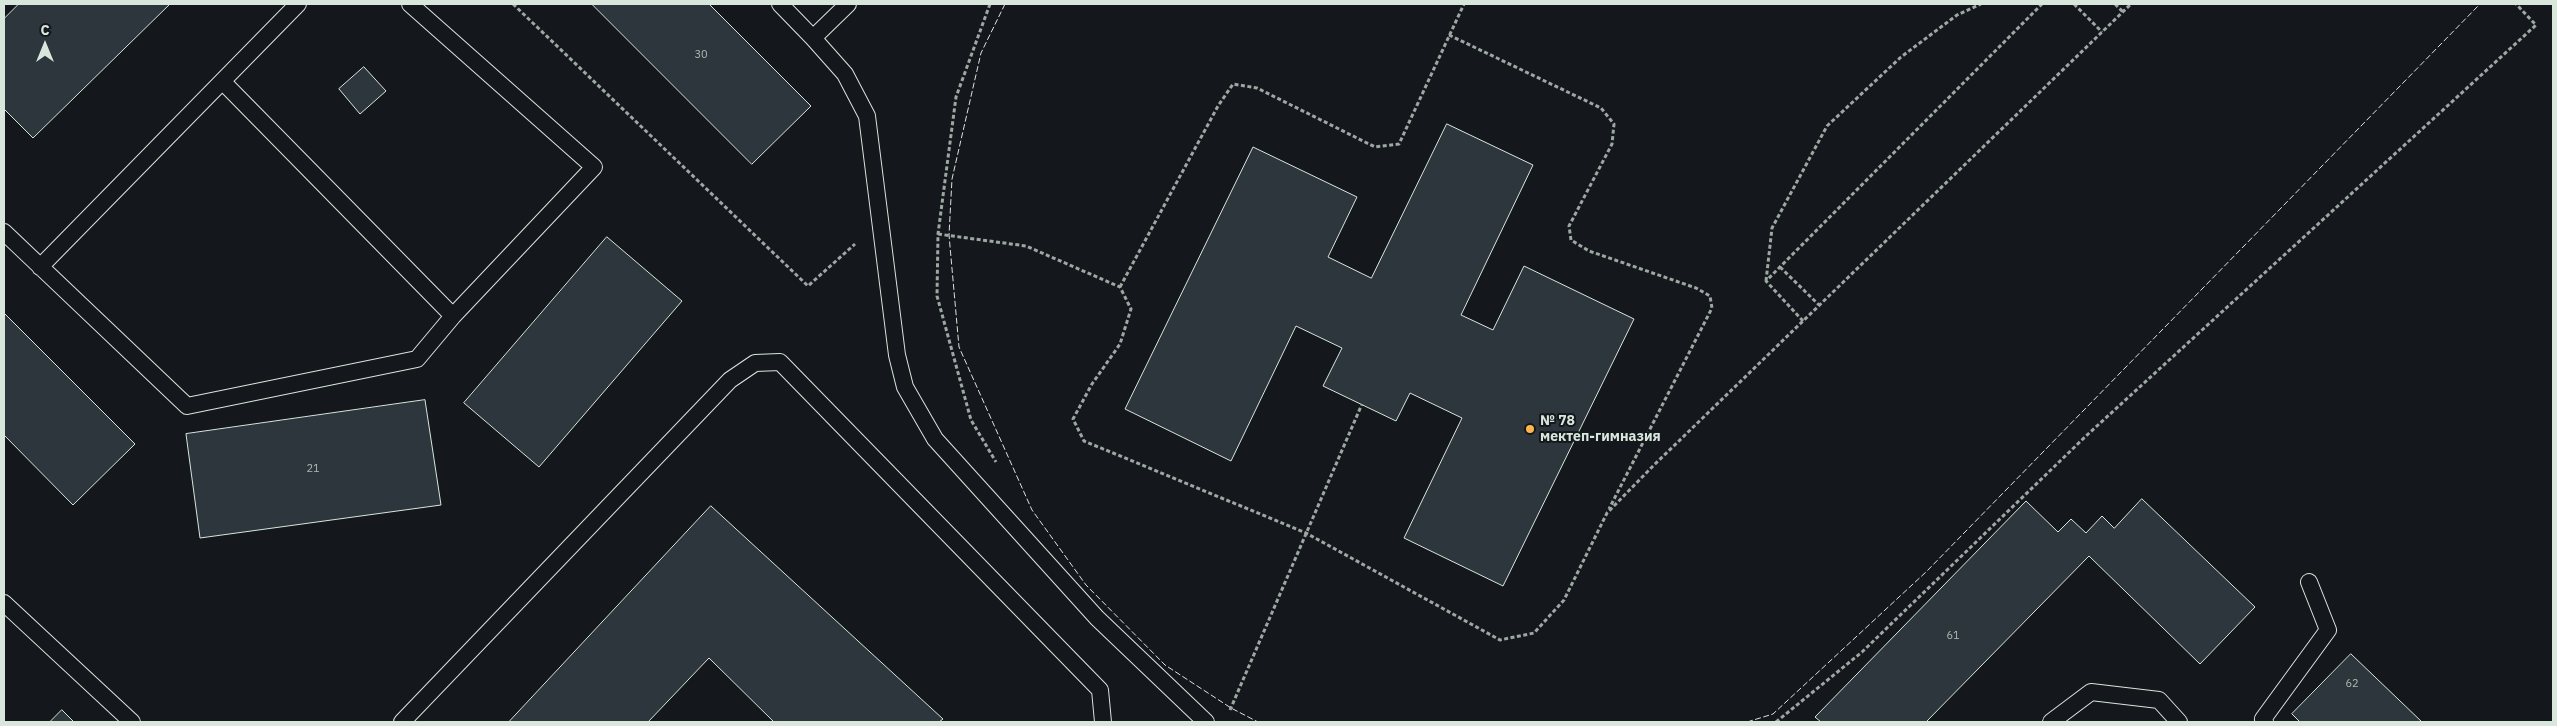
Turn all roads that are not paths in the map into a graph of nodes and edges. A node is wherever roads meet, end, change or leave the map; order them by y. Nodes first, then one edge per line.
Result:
1 (298, 4) edge
2 (410, 4) edge
3 (780, 4) edge
4 (848, 4) edge
5 (813, 38) junction
6 (223, 82) junction
7 (4, 232) edge
8 (40, 268) junction
9 (453, 316) junction
10 (2309, 582) dead end
11 (4, 603) edge
12 (132, 722) edge
13 (402, 722) edge
14 (1103, 722) edge
15 (1206, 722) edge
16 (2051, 722) edge
17 (2179, 722) edge
18 (2265, 722) edge

1 - 6 lane
2 - 9 lane
3 - 5 lane
4 - 5 lane
5 - 15 lane
6 - 8 lane
6 - 9 lane
7 - 8 lane
8 - 9 lane
10 - 18 lane
11 - 12 lane
13 - 14 lane
16 - 17 lane

